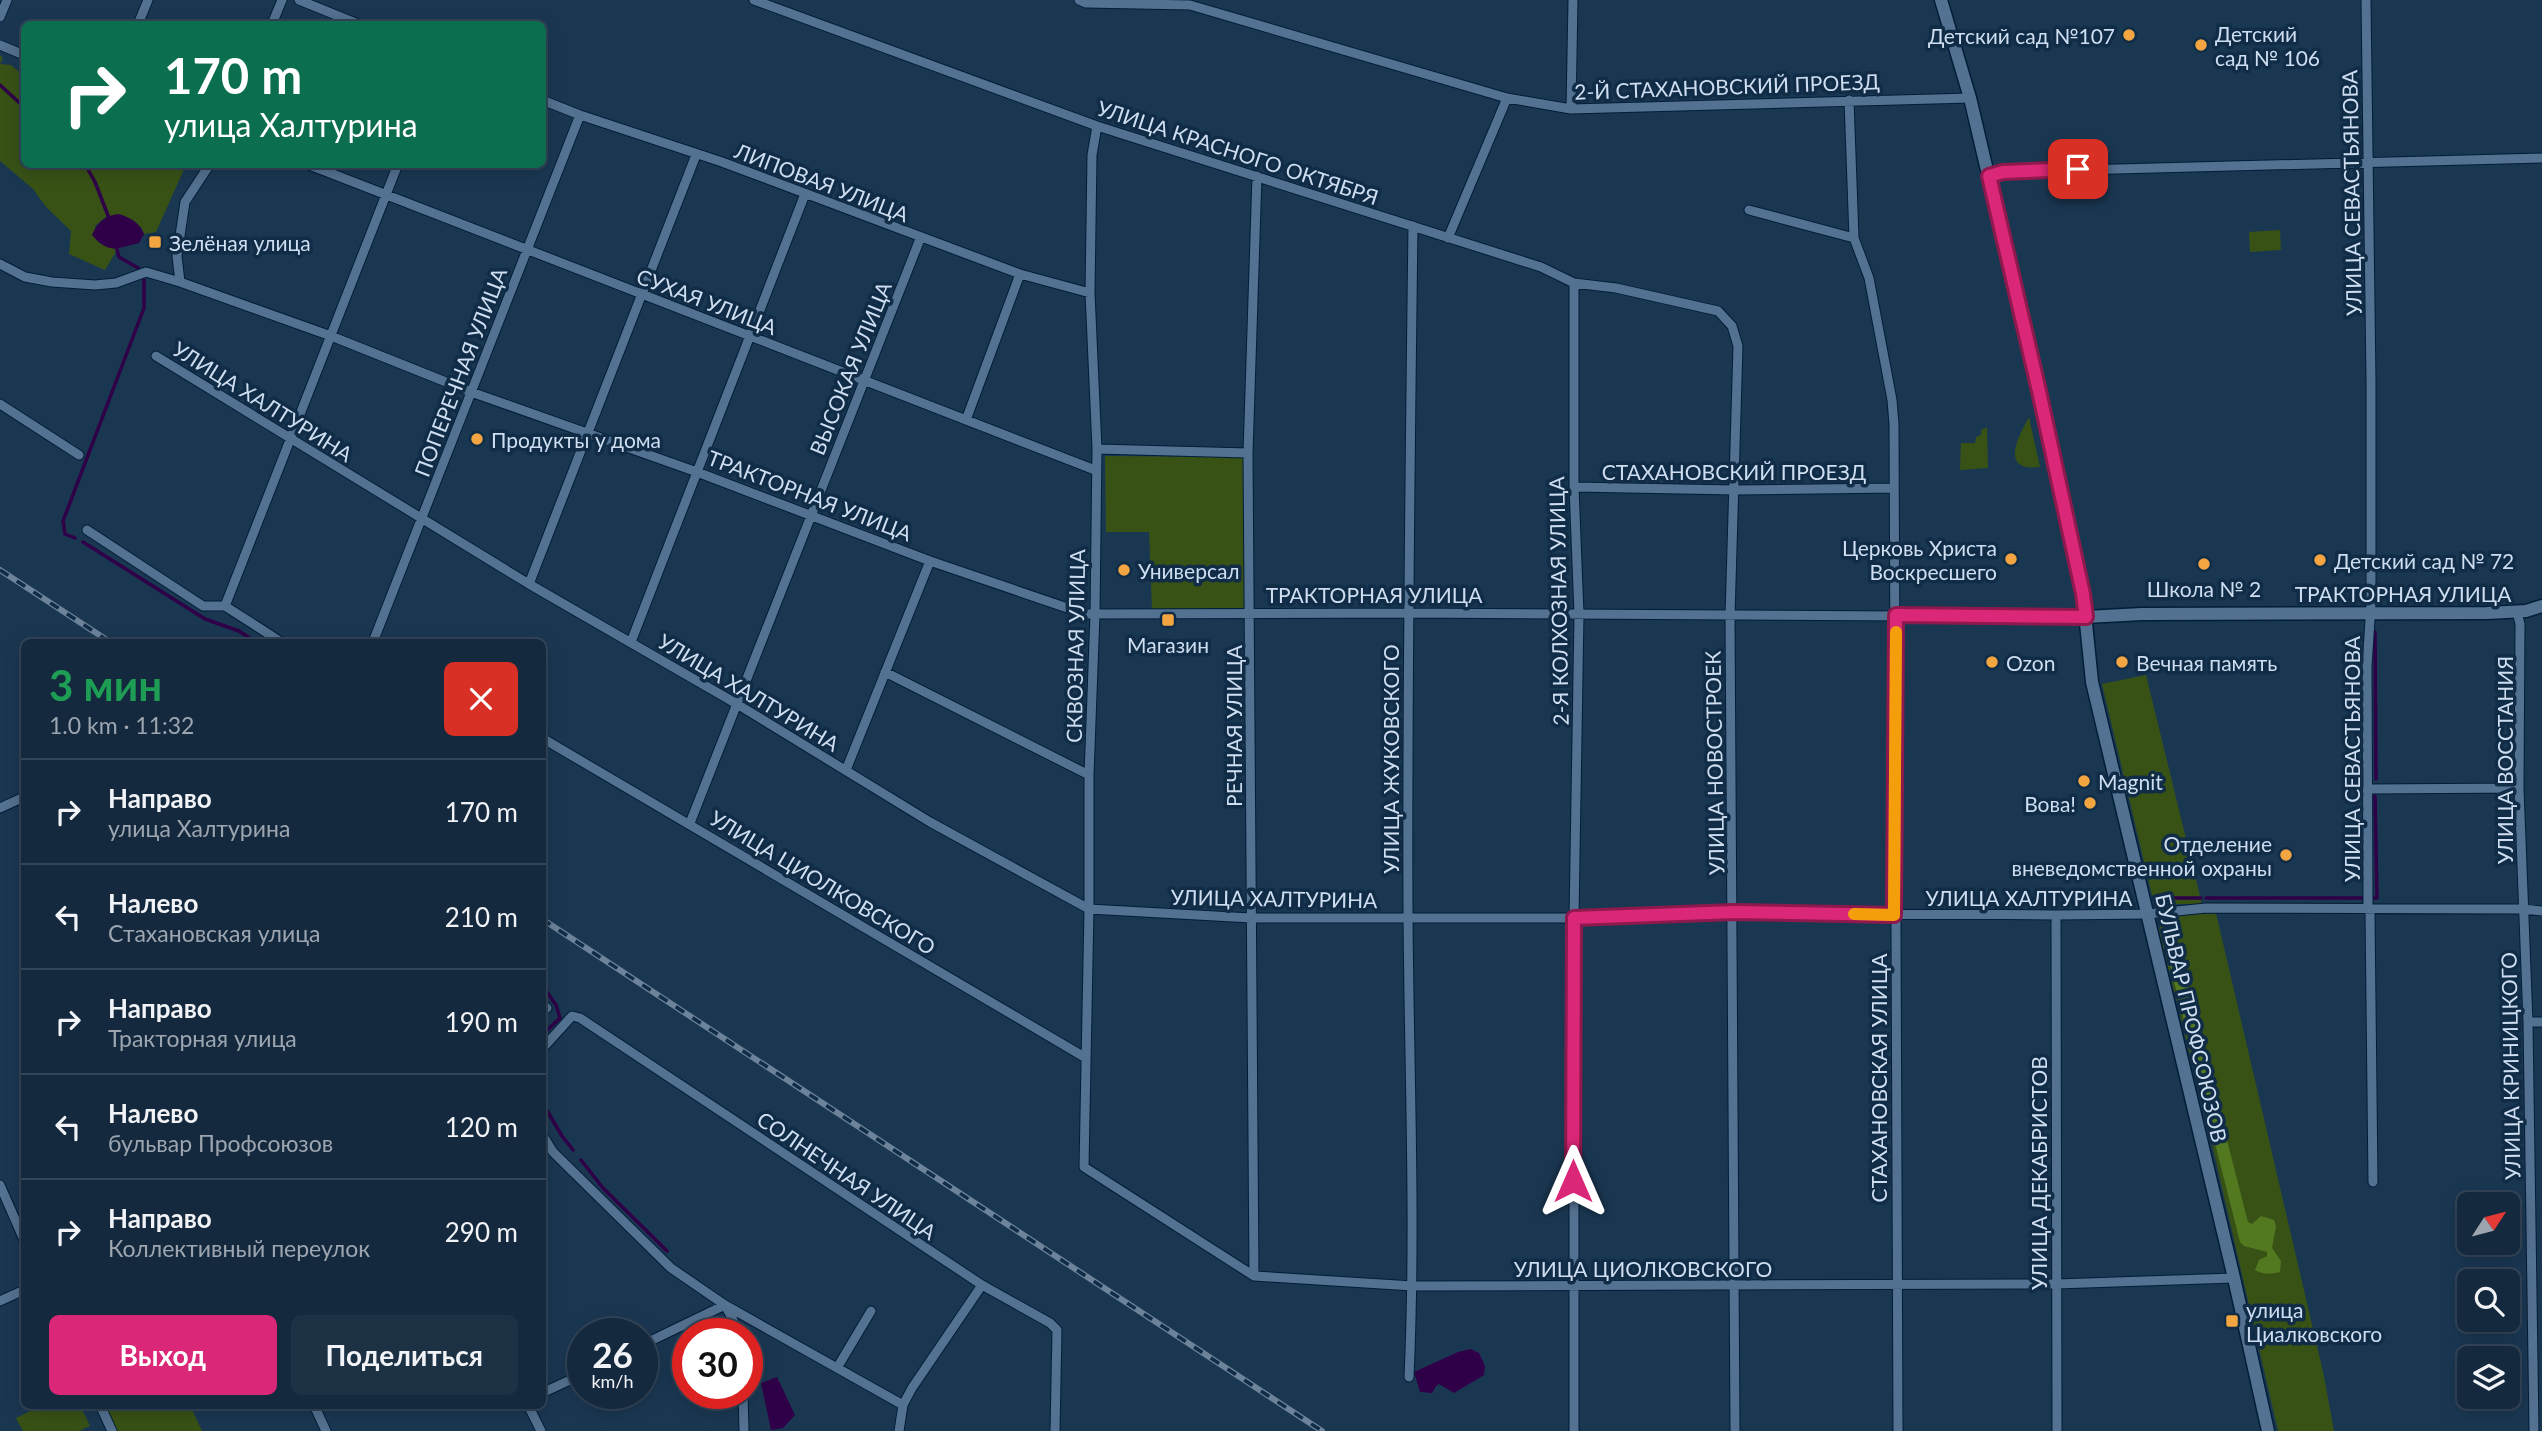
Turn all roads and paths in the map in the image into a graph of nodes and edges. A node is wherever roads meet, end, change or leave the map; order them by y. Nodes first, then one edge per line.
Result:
1 (7, 0) edge
2 (148, 0) edge
3 (282, 0) edge
4 (299, 0) edge
5 (754, 0) edge
6 (1079, 0) edge
7 (1573, 0) edge
8 (1941, 0) edge
9 (2366, 0) edge
10 (0, 17) edge
11 (139, 21) edge
12 (273, 21) edge
13 (351, 21) edge
14 (0, 45) edge
15 (21, 54) edge
16 (1507, 98) junction
17 (1970, 98) junction
18 (1849, 100) junction
19 (546, 102) edge
20 (1571, 109) junction
21 (580, 115) junction
22 (1097, 126) junction
23 (696, 155) junction
24 (2542, 158) edge
25 (2370, 161) junction
26 (207, 168) edge
27 (317, 168) edge
28 (396, 168) edge
29 (1257, 176) junction
30 (1989, 176) junction
31 (805, 194) junction
32 (386, 195) junction
33 (1749, 210) dead end
34 (1413, 226) junction
35 (1448, 238) junction
36 (1854, 238) junction
37 (920, 239) junction
38 (527, 250) junction
39 (0, 264) edge
40 (1020, 274) junction
41 (180, 282) junction
42 (1574, 283) junction
43 (1090, 293) junction
44 (642, 294) junction
45 (1718, 312) joint
46 (331, 336) junction
47 (750, 336) junction
48 (156, 356) dead end
49 (864, 380) junction
50 (471, 392) junction
51 (0, 404) edge
52 (966, 420) junction
53 (588, 434) junction
54 (290, 439) junction
55 (1097, 449) junction
56 (1248, 453) junction
57 (79, 455) dead end
58 (1095, 470) junction
59 (697, 472) junction
60 (1574, 487) junction
61 (1894, 488) junction
62 (1735, 490) junction
63 (810, 517) junction
64 (422, 518) junction
65 (87, 530) dead end
66 (930, 561) junction
67 (529, 584) junction
68 (225, 606) junction
69 (2542, 606) edge
70 (2517, 612) junction
71 (1408, 613) junction
72 (2371, 613) junction
73 (1095, 614) junction
74 (1250, 614) junction
75 (1579, 614) junction
76 (1896, 615) junction
77 (1730, 616) junction
78 (2086, 617) junction
79 (276, 639) edge
80 (376, 639) edge
81 (631, 642) junction
82 (885, 672) junction
83 (737, 704) junction
84 (546, 740) edge
85 (846, 770) junction
86 (1089, 775) junction
87 (2519, 788) junction
88 (2368, 789) junction
89 (21, 798) edge
90 (0, 808) edge
91 (690, 823) junction
92 (2368, 907) junction
93 (1089, 909) junction
94 (2523, 909) junction
95 (1734, 912) junction
96 (2542, 912) edge
97 (2147, 914) junction
98 (1894, 915) junction
99 (2056, 915) junction
100 (1251, 918) junction
101 (1408, 918) junction
102 (1574, 918) junction
103 (2528, 1022) junction
104 (2542, 1022) edge
105 (546, 1045) edge
106 (1086, 1058) junction
107 (546, 1141) edge
108 (1084, 1167) joint
109 (2373, 1182) dead end
110 (0, 1185) edge
111 (21, 1233) edge
112 (1254, 1276) junction
113 (2234, 1278) junction
114 (2537, 1282) edge
115 (1897, 1284) junction
116 (2056, 1284) junction
117 (982, 1285) junction
118 (1413, 1286) junction
119 (1573, 1286) junction
120 (1734, 1286) junction
121 (21, 1291) edge
122 (0, 1301) edge
123 (725, 1305) junction
124 (871, 1311) dead end
125 (732, 1318) edge
126 (658, 1337) edge
127 (837, 1368) junction
128 (1409, 1377) dead end
129 (567, 1381) edge
130 (546, 1391) edge
131 (903, 1405) junction
132 (102, 1409) edge
133 (316, 1409) edge
134 (530, 1409) edge
135 (743, 1409) edge
136 (112, 1431) edge
137 (326, 1431) edge
138 (541, 1431) edge
139 (744, 1431) edge
140 (898, 1431) edge
141 (1055, 1431) edge
142 (1574, 1431) edge
143 (1735, 1431) edge
144 (1898, 1431) edge
145 (2057, 1431) edge
146 (2268, 1431) edge
147 (2534, 1431) edge

1 - 10 street
2 - 11 street
3 - 12 street
4 - 13 street
5 - 22 street, УЛИЦА КРАСНОГО ОКТЯБРЯ
6 - 16 street, 2-Й СТАХАНОВСКИЙ ПРОЕЗД
7 - 20 street
8 - 17 main road, БУЛЬВАР ПРОФСОЮЗОВ
9 - 25 street, УЛИЦА СЕВАСТЬЯНОВА
14 - 15 street
16 - 20 street, 2-Й СТАХАНОВСКИЙ ПРОЕЗД
16 - 35 street
17 - 18 street, 2-Й СТАХАНОВСКИЙ ПРОЕЗД
17 - 30 main road, БУЛЬВАР ПРОФСОЮЗОВ
18 - 20 street, 2-Й СТАХАНОВСКИЙ ПРОЕЗД
18 - 36 street, СТАХАНОВСКАЯ УЛИЦА
19 - 21 street, ЛИПОВАЯ УЛИЦА
21 - 23 street, ЛИПОВАЯ УЛИЦА
21 - 38 street, ПОПЕРЕЧНАЯ УЛИЦА
22 - 29 street, УЛИЦА КРАСНОГО ОКТЯБРЯ
22 - 43 street, СКВОЗНАЯ УЛИЦА
23 - 31 street, ЛИПОВАЯ УЛИЦА
23 - 44 street
24 - 25 street
25 - 30 street
25 - 72 street, УЛИЦА СЕВАСТЬЯНОВА
26 - 41 street
27 - 32 street, СУХАЯ УЛИЦА
28 - 32 street
29 - 34 street, УЛИЦА КРАСНОГО ОКТЯБРЯ
29 - 56 street, РЕЧНАЯ УЛИЦА
30 - 78 main road, БУЛЬВАР ПРОФСОЮЗОВ
31 - 37 street, ЛИПОВАЯ УЛИЦА
31 - 47 street
32 - 38 street, СУХАЯ УЛИЦА
32 - 46 street
33 - 36 street
34 - 35 street, УЛИЦА КРАСНОГО ОКТЯБРЯ
34 - 71 street, УЛИЦА ЖУКОВСКОГО
35 - 42 street, УЛИЦА КРАСНОГО ОКТЯБРЯ
36 - 61 street, СТАХАНОВСКАЯ УЛИЦА
37 - 40 street, ЛИПОВАЯ УЛИЦА
37 - 49 street, ВЫСОКАЯ УЛИЦА
38 - 44 street, СУХАЯ УЛИЦА
38 - 50 street, ПОПЕРЕЧНАЯ УЛИЦА
39 - 41 street
40 - 43 street, ЛИПОВАЯ УЛИЦА
40 - 52 street
41 - 46 street, ТРАКТОРНАЯ УЛИЦА
42 - 45 street, УЛИЦА КРАСНОГО ОКТЯБРЯ
42 - 60 street, 2-Я КОЛХОЗНАЯ УЛИЦА
43 - 55 street, СКВОЗНАЯ УЛИЦА
44 - 47 street, СУХАЯ УЛИЦА
44 - 53 street
45 - 62 street, УЛИЦА НОВОСТРОЕК
46 - 50 street, ТРАКТОРНАЯ УЛИЦА
46 - 54 street
47 - 49 street, СУХАЯ УЛИЦА
47 - 59 street
48 - 54 street, УЛИЦА ХАЛТУРИНА
49 - 52 street, СУХАЯ УЛИЦА
49 - 63 street, ВЫСОКАЯ УЛИЦА
50 - 53 street, ТРАКТОРНАЯ УЛИЦА
50 - 64 street, ПОПЕРЕЧНАЯ УЛИЦА
51 - 57 street
52 - 58 street, СУХАЯ УЛИЦА
53 - 59 street, ТРАКТОРНАЯ УЛИЦА
53 - 67 street
54 - 64 street, УЛИЦА ХАЛТУРИНА
54 - 68 street
55 - 56 street
55 - 58 street, СКВОЗНАЯ УЛИЦА
56 - 74 street, РЕЧНАЯ УЛИЦА
58 - 73 street, СКВОЗНАЯ УЛИЦА
59 - 63 street, ТРАКТОРНАЯ УЛИЦА
59 - 81 street
60 - 62 street, СТАХАНОВСКИЙ ПРОЕЗД
60 - 75 street, 2-Я КОЛХОЗНАЯ УЛИЦА
61 - 62 street, СТАХАНОВСКИЙ ПРОЕЗД
61 - 76 street, СТАХАНОВСКАЯ УЛИЦА
62 - 77 street, УЛИЦА НОВОСТРОЕК
63 - 66 street, ТРАКТОРНАЯ УЛИЦА
63 - 83 street, ВЫСОКАЯ УЛИЦА
64 - 67 street, УЛИЦА ХАЛТУРИНА
64 - 80 street, ПОПЕРЕЧНАЯ УЛИЦА
65 - 68 street
66 - 73 street, ТРАКТОРНАЯ УЛИЦА
66 - 82 street
67 - 81 street, УЛИЦА ХАЛТУРИНА
68 - 79 street
69 - 70 main road, ТРАКТОРНАЯ УЛИЦА
70 - 72 main road, ТРАКТОРНАЯ УЛИЦА
70 - 87 street, УЛИЦА ВОССТАНИЯ
71 - 74 street, ТРАКТОРНАЯ УЛИЦА
71 - 75 street, ТРАКТОРНАЯ УЛИЦА
71 - 101 street, УЛИЦА ЖУКОВСКОГО
72 - 78 main road, ТРАКТОРНАЯ УЛИЦА
72 - 88 street, УЛИЦА СЕВАСТЬЯНОВА
73 - 74 street, ТРАКТОРНАЯ УЛИЦА
73 - 86 street, СКВОЗНАЯ УЛИЦА
74 - 100 street, РЕЧНАЯ УЛИЦА
75 - 77 street, ТРАКТОРНАЯ УЛИЦА
75 - 102 street, 2-Я КОЛХОЗНАЯ УЛИЦА
76 - 77 street, ТРАКТОРНАЯ УЛИЦА
76 - 78 street, ТРАКТОРНАЯ УЛИЦА
76 - 98 street, СТАХАНОВСКАЯ УЛИЦА
77 - 95 street, УЛИЦА НОВОСТРОЕК
78 - 97 main road, БУЛЬВАР ПРОФСОЮЗОВ
81 - 83 street, УЛИЦА ХАЛТУРИНА
82 - 85 street
82 - 86 street
83 - 85 street, УЛИЦА ХАЛТУРИНА
83 - 91 street, ВЫСОКАЯ УЛИЦА
84 - 91 street, УЛИЦА ЦИОЛКОВСКОГО
85 - 93 street, УЛИЦА ХАЛТУРИНА
86 - 93 street, СКВОЗНАЯ УЛИЦА
87 - 88 street
87 - 94 street, УЛИЦА ВОССТАНИЯ
88 - 92 street, УЛИЦА СЕВАСТЬЯНОВА
89 - 90 street
91 - 106 street, УЛИЦА ЦИОЛКОВСКОГО
92 - 94 street, УЛИЦА ХАЛТУРИНА
92 - 97 street, УЛИЦА ХАЛТУРИНА
92 - 109 street, УЛИЦА СЕВАСТЬЯНОВА
93 - 100 street, УЛИЦА ХАЛТУРИНА
93 - 106 street, СКВОЗНАЯ УЛИЦА
94 - 96 street, УЛИЦА ХАЛТУРИНА
94 - 103 street, УЛИЦА КРИНИЦКОГО
95 - 98 street, УЛИЦА ХАЛТУРИНА
95 - 102 street, УЛИЦА ХАЛТУРИНА
95 - 120 street, УЛИЦА НОВОСТРОЕК
97 - 99 street, УЛИЦА ХАЛТУРИНА
97 - 113 main road, БУЛЬВАР ПРОФСОЮЗОВ
98 - 99 street, УЛИЦА ХАЛТУРИНА
98 - 115 street, СТАХАНОВСКАЯ УЛИЦА
99 - 116 street, УЛИЦА ДЕКАБРИСТОВ
100 - 101 street, УЛИЦА ХАЛТУРИНА
100 - 112 street, РЕЧНАЯ УЛИЦА
101 - 102 street, УЛИЦА ХАЛТУРИНА
101 - 118 street, УЛИЦА ЖУКОВСКОГО
102 - 119 street, 2-Я КОЛХОЗНАЯ УЛИЦА
103 - 104 street
103 - 114 street, УЛИЦА КРИНИЦКОГО
105 - 117 street, СОЛНЕЧНАЯ УЛИЦА
106 - 108 street, СКВОЗНАЯ УЛИЦА
107 - 123 street
108 - 112 street, УЛИЦА ЦИОЛКОВСКОГО
110 - 111 street
112 - 118 street, УЛИЦА ЦИОЛКОВСКОГО
113 - 116 street, УЛИЦА ЦИОЛКОВСКОГО
113 - 146 main road, БУЛЬВАР ПРОФСОЮЗОВ
114 - 147 street, УЛИЦА КРИНИЦКОГО
115 - 116 street, УЛИЦА ЦИОЛКОВСКОГО
115 - 120 street, УЛИЦА ЦИОЛКОВСКОГО
115 - 144 street, СТАХАНОВСКАЯ УЛИЦА
116 - 145 street, УЛИЦА ДЕКАБРИСТОВ
117 - 131 street
117 - 141 street, СОЛНЕЧНАЯ УЛИЦА
118 - 119 street, УЛИЦА ЦИОЛКОВСКОГО
118 - 128 street, УЛИЦА ЖУКОВСКОГО
119 - 120 street, УЛИЦА ЦИОЛКОВСКОГО
119 - 142 street, 2-Я КОЛХОЗНАЯ УЛИЦА
120 - 143 street, УЛИЦА НОВОСТРОЕК
121 - 122 street
123 - 125 street
123 - 126 street
123 - 127 street
124 - 127 street
127 - 131 street
129 - 130 street
131 - 140 street
132 - 136 street
133 - 137 street
134 - 138 street
135 - 139 street

